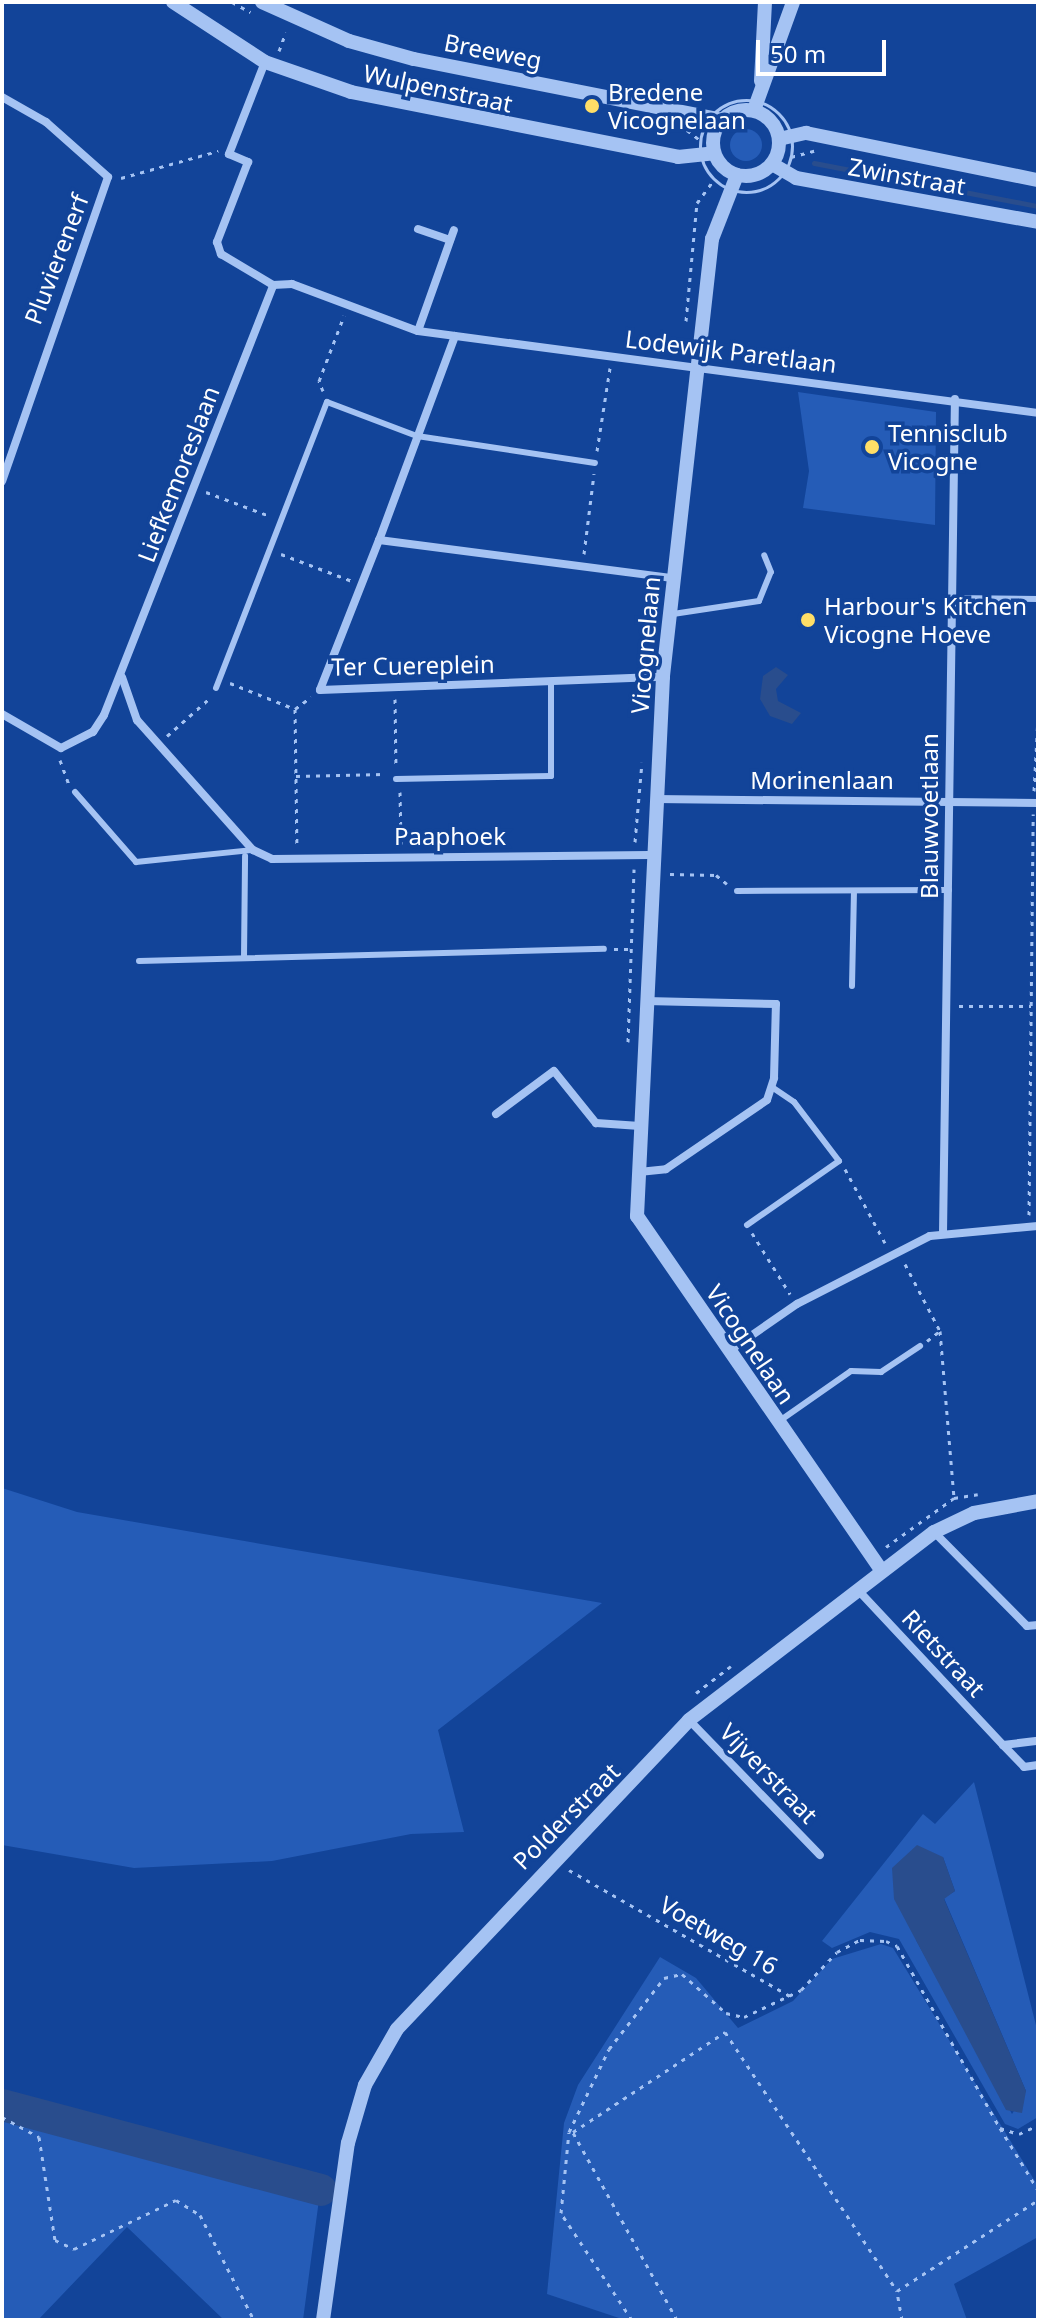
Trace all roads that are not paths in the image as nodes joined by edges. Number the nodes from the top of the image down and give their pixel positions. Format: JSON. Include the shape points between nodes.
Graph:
{"nodes":[{"id":1,"x":173,"y":2,"type":"edge"},
{"id":2,"x":262,"y":2,"type":"edge"},
{"id":3,"x":765,"y":2,"type":"edge"},
{"id":4,"x":793,"y":2,"type":"edge"},
{"id":5,"x":265,"y":62,"type":"junction"},
{"id":6,"x":761,"y":81,"type":"junction"},
{"id":7,"x":2,"y":97,"type":"edge"},
{"id":8,"x":754,"y":110,"type":"junction"},
{"id":9,"x":722,"y":120,"type":"junction"},
{"id":10,"x":779,"y":139,"type":"junction"},
{"id":11,"x":714,"y":153,"type":"junction"},
{"id":12,"x":772,"y":164,"type":"junction"},
{"id":13,"x":737,"y":175,"type":"junction"},
{"id":14,"x":1038,"y":180,"type":"edge"},
{"id":15,"x":1038,"y":222,"type":"edge"},
{"id":16,"x":418,"y":229,"type":"dead end"},
{"id":17,"x":454,"y":230,"type":"dead end"},
{"id":18,"x":450,"y":240,"type":"junction"},
{"id":19,"x":273,"y":285,"type":"junction"},
{"id":20,"x":418,"y":331,"type":"junction"},
{"id":21,"x":455,"y":336,"type":"junction"},
{"id":22,"x":697,"y":367,"type":"junction"},
{"id":23,"x":955,"y":399,"type":"junction"},
{"id":24,"x":1038,"y":413,"type":"edge"},
{"id":25,"x":417,"y":436,"type":"junction"},
{"id":26,"x":595,"y":463,"type":"dead end"},
{"id":27,"x":2,"y":481,"type":"edge"},
{"id":28,"x":379,"y":540,"type":"junction"},
{"id":29,"x":764,"y":555,"type":"dead end"},
{"id":30,"x":673,"y":578,"type":"junction"},
{"id":31,"x":952,"y":598,"type":"junction"},
{"id":32,"x":1038,"y":599,"type":"edge"},
{"id":33,"x":669,"y":614,"type":"junction"},
{"id":34,"x":122,"y":677,"type":"junction"},
{"id":35,"x":663,"y":677,"type":"junction"},
{"id":36,"x":551,"y":681,"type":"junction"},
{"id":37,"x":216,"y":688,"type":"road end"},
{"id":38,"x":2,"y":714,"type":"edge"},
{"id":39,"x":397,"y":777,"type":"road end"},
{"id":40,"x":75,"y":792,"type":"road end"},
{"id":41,"x":654,"y":799,"type":"junction"},
{"id":42,"x":948,"y":801,"type":"junction"},
{"id":43,"x":1036,"y":803,"type":"edge"},
{"id":44,"x":253,"y":850,"type":"junction"},
{"id":45,"x":649,"y":855,"type":"junction"},
{"id":46,"x":245,"y":856,"type":"junction"},
{"id":47,"x":949,"y":890,"type":"junction"},
{"id":48,"x":737,"y":891,"type":"road end"},
{"id":49,"x":854,"y":891,"type":"junction"},
{"id":50,"x":604,"y":949,"type":"road end"},
{"id":51,"x":244,"y":958,"type":"junction"},
{"id":52,"x":139,"y":961,"type":"dead end"},
{"id":53,"x":852,"y":986,"type":"dead end"},
{"id":54,"x":646,"y":1001,"type":"junction"},
{"id":55,"x":773,"y":1088,"type":"junction"},
{"id":56,"x":496,"y":1114,"type":"dead end"},
{"id":57,"x":640,"y":1126,"type":"junction"},
{"id":58,"x":639,"y":1172,"type":"junction"},
{"id":59,"x":747,"y":1225,"type":"road end"},
{"id":60,"x":1034,"y":1226,"type":"edge"},
{"id":61,"x":943,"y":1233,"type":"junction"},
{"id":62,"x":920,"y":1346,"type":"dead end"},
{"id":63,"x":729,"y":1351,"type":"junction"},
{"id":64,"x":778,"y":1422,"type":"junction"},
{"id":65,"x":1038,"y":1501,"type":"edge"},
{"id":66,"x":934,"y":1532,"type":"junction"},
{"id":67,"x":877,"y":1564,"type":"junction"},
{"id":68,"x":857,"y":1588,"type":"junction"},
{"id":69,"x":1038,"y":1625,"type":"edge"},
{"id":70,"x":689,"y":1720,"type":"junction"},
{"id":71,"x":1038,"y":1741,"type":"edge"},
{"id":72,"x":1003,"y":1745,"type":"junction"},
{"id":73,"x":1038,"y":1765,"type":"edge"},
{"id":74,"x":820,"y":1855,"type":"dead end"},
{"id":75,"x":323,"y":2320,"type":"edge"}],
"edges":[{"from":1,"to":5,"type":"street","name":"Wulpenstraat"},
{"from":2,"to":9,"type":"street","name":"Breeweg","via":[[349,41],[414,59]]},
{"from":3,"to":6,"type":"street"},
{"from":4,"to":6,"type":"street"},
{"from":5,"to":11,"type":"street","name":"Wulpenstraat","via":[[351,92],[503,125],[678,157]]},
{"from":5,"to":19,"type":"street","name":"Lodewijk Paretlaan","via":[[229,154],[248,162],[217,242],[221,254]]},
{"from":6,"to":8,"type":"street"},
{"from":7,"to":27,"type":"street","name":"Pluvierenerf","via":[[46,122],[106,182]]},
{"from":8,"to":9,"type":"street"},
{"from":8,"to":10,"type":"street"},
{"from":9,"to":11,"type":"street"},
{"from":10,"to":12,"type":"street"},
{"from":10,"to":14,"type":"street","via":[[806,133]]},
{"from":11,"to":13,"type":"street"},
{"from":12,"to":13,"type":"street"},
{"from":12,"to":15,"type":"street","name":"Zwinstraat","via":[[796,178]]},
{"from":13,"to":22,"type":"street","name":"Vicognelaan","via":[[712,239]]},
{"from":16,"to":18,"type":"street"},
{"from":17,"to":18,"type":"street"},
{"from":18,"to":20,"type":"street"},
{"from":19,"to":20,"type":"street","name":"Lodewijk Paretlaan","via":[[292,284]]},
{"from":19,"to":34,"type":"street","name":"Liefkemoreslaan"},
{"from":20,"to":21,"type":"street","name":"Lodewijk Paretlaan"},
{"from":21,"to":22,"type":"street","name":"Lodewijk Paretlaan"},
{"from":21,"to":25,"type":"street","name":"Ter Cuereplein"},
{"from":22,"to":23,"type":"street","name":"Lodewijk Paretlaan"},
{"from":22,"to":30,"type":"street","name":"Vicognelaan"},
{"from":23,"to":24,"type":"street","name":"Lodewijk Paretlaan"},
{"from":23,"to":31,"type":"street","name":"Blauwvoetlaan"},
{"from":25,"to":26,"type":"lane"},
{"from":25,"to":28,"type":"street","name":"Ter Cuereplein"},
{"from":25,"to":37,"type":"lane","via":[[327,402]]},
{"from":28,"to":30,"type":"street"},
{"from":28,"to":36,"type":"street","name":"Ter Cuereplein","via":[[320,690]]},
{"from":29,"to":33,"type":"lane","via":[[771,572],[759,601]]},
{"from":30,"to":33,"type":"street","name":"Vicognelaan"},
{"from":31,"to":32,"type":"lane"},
{"from":31,"to":42,"type":"street","name":"Blauwvoetlaan"},
{"from":33,"to":35,"type":"street","name":"Vicognelaan"},
{"from":34,"to":38,"type":"street","via":[[93,732],[61,748]]},
{"from":34,"to":44,"type":"street","via":[[127,708]]},
{"from":35,"to":36,"type":"street","name":"Ter Cuereplein"},
{"from":35,"to":41,"type":"street","name":"Vicognelaan"},
{"from":36,"to":39,"type":"lane","via":[[551,776]]},
{"from":40,"to":46,"type":"lane","via":[[136,862]]},
{"from":41,"to":42,"type":"street","name":"Morinenlaan"},
{"from":41,"to":45,"type":"street","name":"Vicognelaan"},
{"from":42,"to":43,"type":"street","name":"Morinenlaan"},
{"from":42,"to":47,"type":"street","name":"Blauwvoetlaan"},
{"from":44,"to":45,"type":"street","name":"Paaphoek","via":[[272,859]]},
{"from":44,"to":46,"type":"lane"},
{"from":45,"to":54,"type":"street","name":"Vicognelaan"},
{"from":46,"to":51,"type":"lane"},
{"from":47,"to":49,"type":"lane"},
{"from":47,"to":61,"type":"street","name":"Blauwvoetlaan"},
{"from":48,"to":49,"type":"lane"},
{"from":49,"to":53,"type":"lane"},
{"from":50,"to":51,"type":"lane"},
{"from":51,"to":52,"type":"lane"},
{"from":54,"to":55,"type":"street","via":[[776,1004]]},
{"from":54,"to":57,"type":"street","name":"Vicognelaan"},
{"from":55,"to":58,"type":"street","via":[[767,1100],[666,1169]]},
{"from":55,"to":59,"type":"lane","via":[[794,1102],[839,1161]]},
{"from":56,"to":57,"type":"street","via":[[554,1071],[596,1123]]},
{"from":57,"to":58,"type":"street","name":"Vicognelaan"},
{"from":58,"to":63,"type":"street","name":"Vicognelaan","via":[[637,1216]]},
{"from":60,"to":61,"type":"street"},
{"from":61,"to":63,"type":"street","via":[[894,1252],[797,1304]]},
{"from":62,"to":64,"type":"lane","via":[[881,1372],[851,1371]]},
{"from":63,"to":64,"type":"street","name":"Vicognelaan"},
{"from":64,"to":67,"type":"street","name":"Vicognelaan"},
{"from":65,"to":66,"type":"street","name":"Polderstraat","via":[[974,1513]]},
{"from":66,"to":67,"type":"street","name":"Polderstraat"},
{"from":66,"to":69,"type":"street","via":[[1027,1626]]},
{"from":67,"to":68,"type":"street","name":"Polderstraat"},
{"from":68,"to":70,"type":"street","name":"Polderstraat"},
{"from":68,"to":72,"type":"street","name":"Rietstraat"},
{"from":70,"to":74,"type":"street","name":"Vijverstraat"},
{"from":70,"to":75,"type":"street","name":"Polderstraat","via":[[551,1860],[397,2029],[365,2085],[348,2143]]},
{"from":71,"to":72,"type":"street"},
{"from":72,"to":73,"type":"street","name":"Rietstraat","via":[[1024,1767]]}]}
